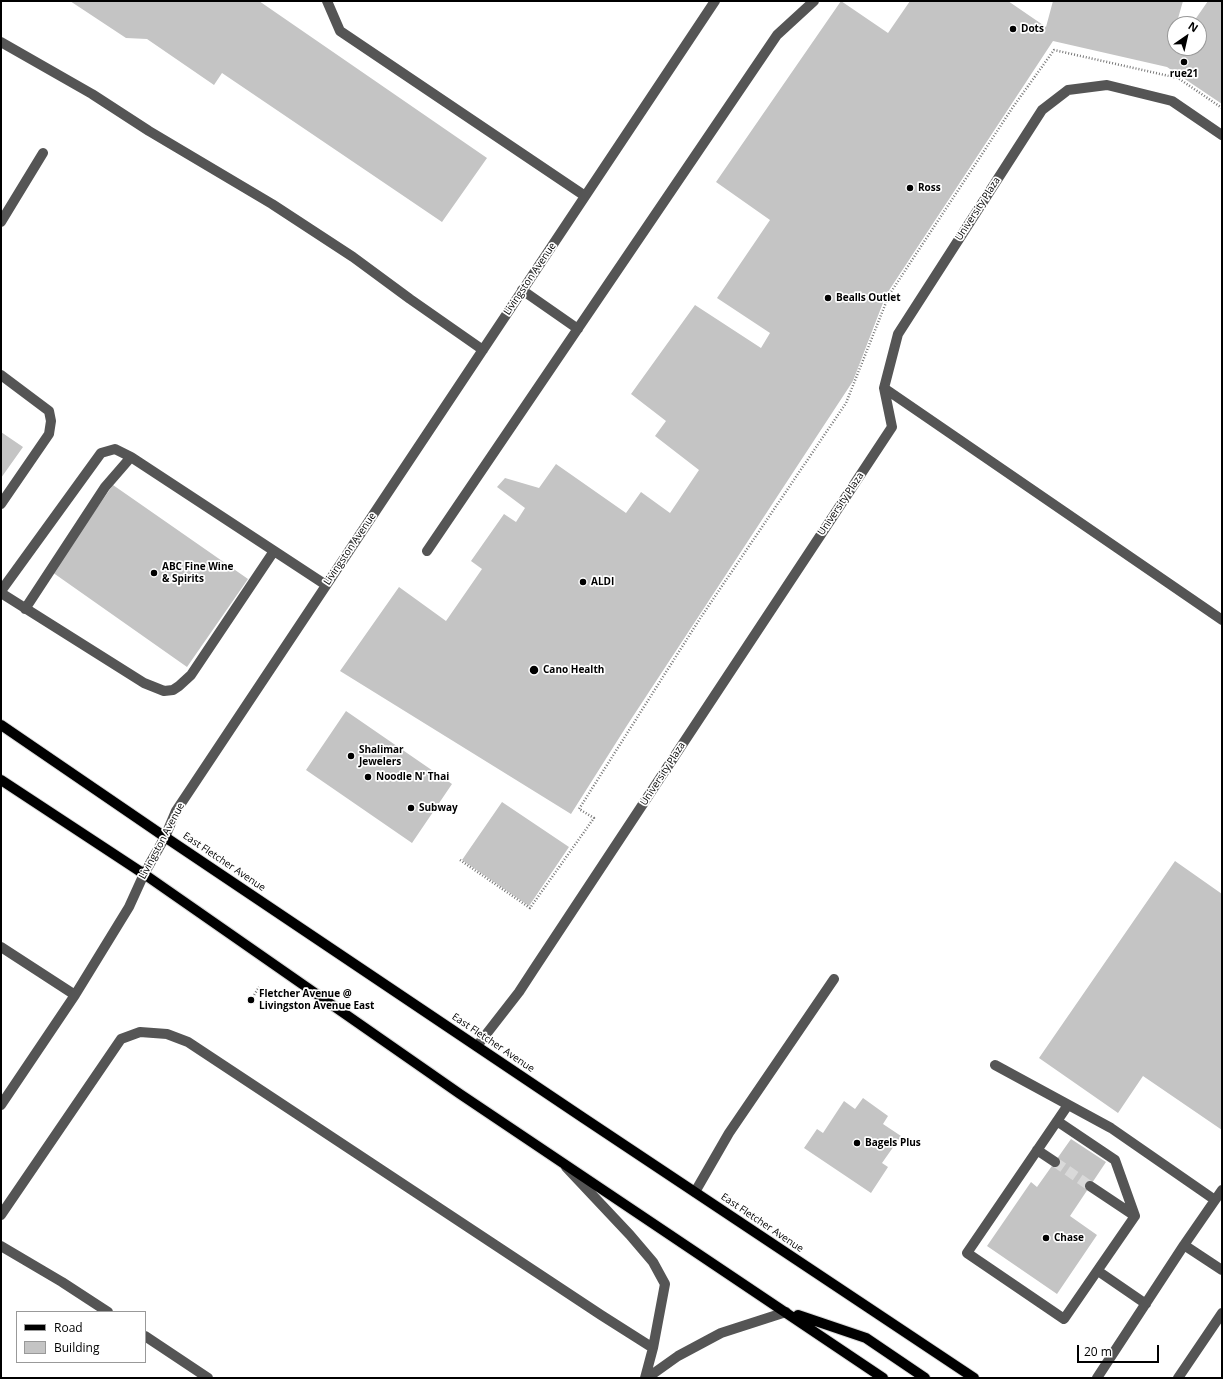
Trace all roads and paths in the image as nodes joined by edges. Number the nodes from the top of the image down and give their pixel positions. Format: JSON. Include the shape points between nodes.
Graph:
{"nodes":[{"id":1,"x":327,"y":1,"type":"edge"},
{"id":2,"x":715,"y":1,"type":"edge"},
{"id":3,"x":814,"y":1,"type":"edge"},
{"id":4,"x":1,"y":42,"type":"edge"},
{"id":5,"x":1222,"y":108,"type":"edge"},
{"id":6,"x":1222,"y":135,"type":"edge"},
{"id":7,"x":43,"y":153,"type":"dead end"},
{"id":8,"x":585,"y":196,"type":"junction"},
{"id":9,"x":1,"y":222,"type":"edge"},
{"id":10,"x":522,"y":290,"type":"junction"},
{"id":11,"x":578,"y":329,"type":"junction"},
{"id":12,"x":483,"y":350,"type":"junction"},
{"id":13,"x":1,"y":375,"type":"edge"},
{"id":14,"x":884,"y":388,"type":"junction"},
{"id":15,"x":131,"y":457,"type":"junction"},
{"id":16,"x":1,"y":504,"type":"edge"},
{"id":17,"x":274,"y":551,"type":"junction"},
{"id":18,"x":427,"y":551,"type":"dead end"},
{"id":19,"x":326,"y":585,"type":"junction"},
{"id":20,"x":1,"y":592,"type":"edge"},
{"id":21,"x":25,"y":609,"type":"junction"},
{"id":22,"x":1222,"y":620,"type":"edge"},
{"id":23,"x":1,"y":725,"type":"edge"},
{"id":24,"x":1,"y":780,"type":"edge"},
{"id":25,"x":165,"y":837,"type":"junction"},
{"id":26,"x":460,"y":860,"type":"dead end"},
{"id":27,"x":144,"y":874,"type":"junction"},
{"id":28,"x":1,"y":947,"type":"edge"},
{"id":29,"x":834,"y":979,"type":"dead end"},
{"id":30,"x":259,"y":987,"type":"dead end"},
{"id":31,"x":75,"y":995,"type":"junction"},
{"id":32,"x":251,"y":1000,"type":"dead end"},
{"id":33,"x":477,"y":1046,"type":"junction"},
{"id":34,"x":995,"y":1065,"type":"dead end"},
{"id":35,"x":1,"y":1105,"type":"edge"},
{"id":36,"x":1068,"y":1105,"type":"junction"},
{"id":37,"x":1057,"y":1121,"type":"junction"},
{"id":38,"x":1037,"y":1150,"type":"junction"},
{"id":39,"x":1055,"y":1162,"type":"tunnel mouth"},
{"id":40,"x":561,"y":1163,"type":"junction"},
{"id":41,"x":1090,"y":1186,"type":"tunnel mouth"},
{"id":42,"x":1222,"y":1190,"type":"edge"},
{"id":43,"x":695,"y":1192,"type":"junction"},
{"id":44,"x":1215,"y":1200,"type":"junction"},
{"id":45,"x":1,"y":1215,"type":"edge"},
{"id":46,"x":1135,"y":1216,"type":"junction"},
{"id":47,"x":1184,"y":1245,"type":"junction"},
{"id":48,"x":1,"y":1246,"type":"edge"},
{"id":49,"x":1222,"y":1270,"type":"edge"},
{"id":50,"x":1098,"y":1271,"type":"junction"},
{"id":51,"x":1146,"y":1304,"type":"junction"},
{"id":52,"x":106,"y":1311,"type":"edge"},
{"id":53,"x":786,"y":1312,"type":"junction"},
{"id":54,"x":1222,"y":1313,"type":"edge"},
{"id":55,"x":146,"y":1337,"type":"edge"},
{"id":56,"x":653,"y":1348,"type":"junction"},
{"id":57,"x":208,"y":1378,"type":"edge"},
{"id":58,"x":646,"y":1378,"type":"edge"},
{"id":59,"x":884,"y":1378,"type":"edge"},
{"id":60,"x":925,"y":1378,"type":"edge"},
{"id":61,"x":974,"y":1378,"type":"edge"},
{"id":62,"x":1097,"y":1378,"type":"edge"},
{"id":63,"x":1178,"y":1378,"type":"edge"}],
"edges":[{"from":1,"to":8,"type":"street","via":[[340,31]]},
{"from":2,"to":8,"type":"street","name":"Livingston Avenue"},
{"from":3,"to":11,"type":"street","via":[[777,35]]},
{"from":4,"to":12,"type":"street","via":[[92,94],[272,204],[353,257]]},
{"from":5,"to":26,"type":"path","via":[[1178,78],[1054,50],[1013,107],[889,295],[846,403],[700,617],[579,809],[594,818],[530,908]]},
{"from":6,"to":14,"type":"street","name":"University Plaza","via":[[1172,101],[1107,85],[1068,90],[1042,110],[898,334]]},
{"from":7,"to":9,"type":"street"},
{"from":8,"to":10,"type":"street","name":"Livingston Avenue"},
{"from":10,"to":11,"type":"street"},
{"from":10,"to":12,"type":"street","name":"Livingston Avenue"},
{"from":11,"to":18,"type":"street"},
{"from":12,"to":19,"type":"street","name":"Livingston Avenue"},
{"from":13,"to":16,"type":"street","via":[[49,411],[51,422],[49,434]]},
{"from":14,"to":22,"type":"street"},
{"from":14,"to":33,"type":"street","name":"University Plaza","via":[[892,427],[519,992]]},
{"from":15,"to":17,"type":"street"},
{"from":15,"to":20,"type":"street","via":[[115,448],[101,453]]},
{"from":15,"to":21,"type":"street","via":[[105,487]]},
{"from":17,"to":19,"type":"street"},
{"from":17,"to":21,"type":"street","via":[[191,674],[172,690],[164,691],[144,683]]},
{"from":19,"to":25,"type":"street","name":"Livingston Avenue","via":[[176,811]]},
{"from":20,"to":21,"type":"street"},
{"from":23,"to":25,"type":"main road","name":"East Fletcher Avenue"},
{"from":24,"to":27,"type":"main road"},
{"from":25,"to":27,"type":"street","name":"Livingston Avenue"},
{"from":25,"to":33,"type":"main road","name":"East Fletcher Avenue"},
{"from":27,"to":31,"type":"street","name":"Livingston Avenue","via":[[129,907]]},
{"from":27,"to":40,"type":"main road"},
{"from":28,"to":31,"type":"street"},
{"from":29,"to":43,"type":"street","via":[[729,1133]]},
{"from":30,"to":32,"type":"path"},
{"from":31,"to":35,"type":"street","name":"Livingston Avenue"},
{"from":33,"to":43,"type":"main road","name":"East Fletcher Avenue"},
{"from":34,"to":36,"type":"street"},
{"from":36,"to":37,"type":"street"},
{"from":36,"to":44,"type":"street","via":[[1111,1128]]},
{"from":37,"to":38,"type":"street"},
{"from":37,"to":46,"type":"street","via":[[1115,1160]]},
{"from":38,"to":39,"type":"street"},
{"from":38,"to":50,"type":"street","via":[[967,1253],[1064,1319]]},
{"from":40,"to":53,"type":"main road"},
{"from":40,"to":56,"type":"street","via":[[630,1235],[653,1262],[665,1284]]},
{"from":41,"to":46,"type":"street"},
{"from":42,"to":44,"type":"street"},
{"from":43,"to":61,"type":"main road","name":"East Fletcher Avenue"},
{"from":44,"to":47,"type":"street"},
{"from":45,"to":56,"type":"street","via":[[121,1040],[140,1032],[167,1034],[188,1042]]},
{"from":46,"to":50,"type":"street"},
{"from":47,"to":49,"type":"street"},
{"from":47,"to":51,"type":"street"},
{"from":48,"to":52,"type":"street"},
{"from":50,"to":51,"type":"street"},
{"from":51,"to":62,"type":"street"},
{"from":53,"to":58,"type":"street","via":[[721,1333],[678,1356]]},
{"from":53,"to":59,"type":"main road"},
{"from":53,"to":60,"type":"main road","via":[[866,1338]]},
{"from":54,"to":63,"type":"street"},
{"from":55,"to":57,"type":"street"},
{"from":56,"to":58,"type":"street"}]}
